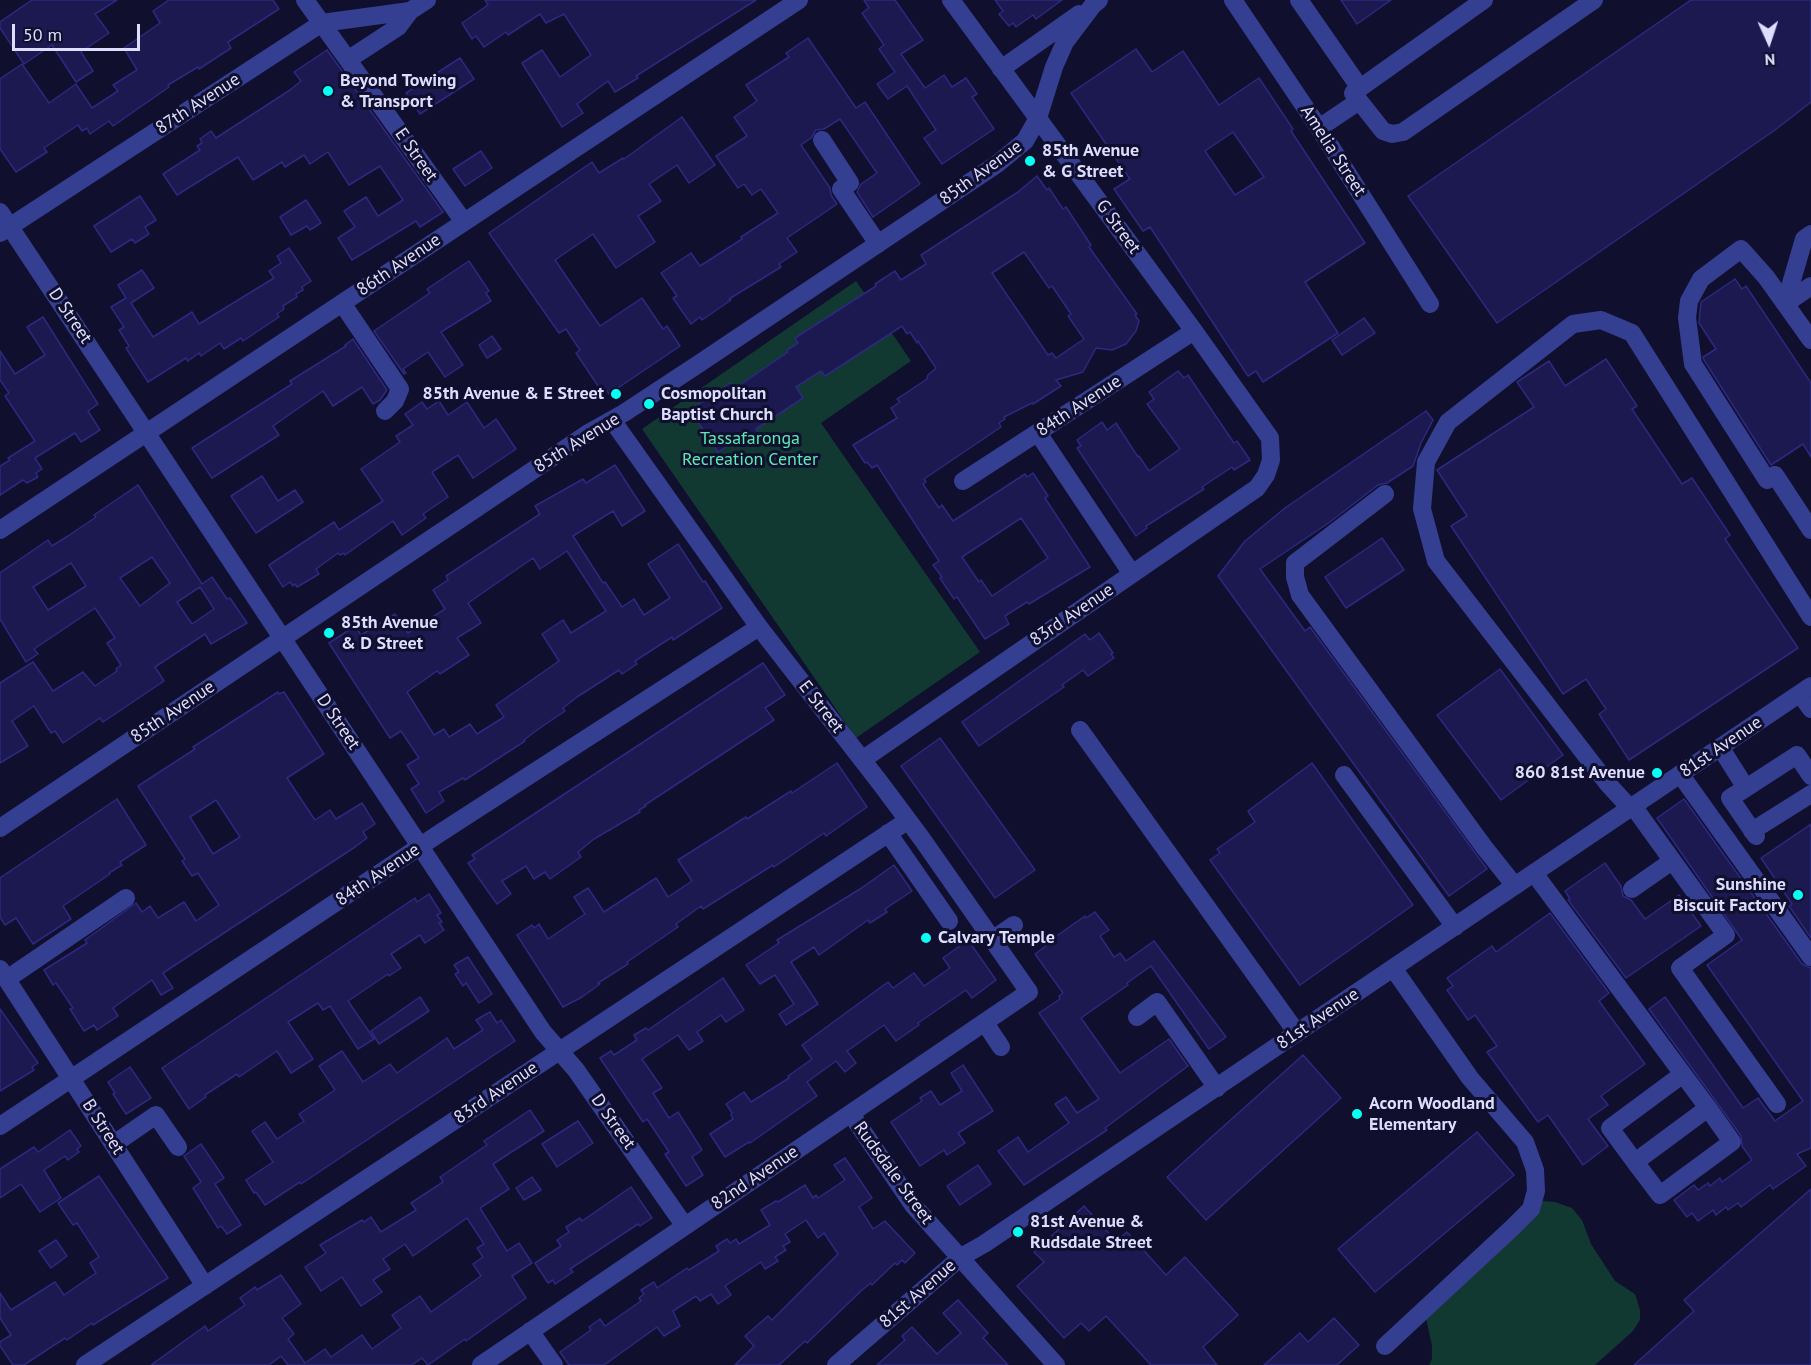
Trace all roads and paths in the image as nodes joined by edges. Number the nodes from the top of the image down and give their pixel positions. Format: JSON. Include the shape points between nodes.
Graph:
{"nodes":[{"id":1,"x":305,"y":0,"type":"edge"},
{"id":2,"x":427,"y":0,"type":"edge"},
{"id":3,"x":799,"y":0,"type":"edge"},
{"id":4,"x":951,"y":0,"type":"edge"},
{"id":5,"x":1233,"y":0,"type":"edge"},
{"id":6,"x":1299,"y":0,"type":"edge"},
{"id":7,"x":1484,"y":0,"type":"edge"},
{"id":8,"x":1594,"y":0,"type":"edge"},
{"id":9,"x":1096,"y":2,"type":"edge"},
{"id":10,"x":410,"y":11,"type":"junction"},
{"id":11,"x":322,"y":23,"type":"junction"},
{"id":12,"x":349,"y":59,"type":"junction"},
{"id":13,"x":1000,"y":69,"type":"junction"},
{"id":14,"x":1359,"y":94,"type":"junction"},
{"id":15,"x":1038,"y":118,"type":"junction"},
{"id":16,"x":1319,"y":128,"type":"junction"},
{"id":17,"x":822,"y":140,"type":"dead end"},
{"id":18,"x":464,"y":222,"type":"junction"},
{"id":19,"x":3,"y":224,"type":"edge"},
{"id":20,"x":1811,"y":234,"type":"edge"},
{"id":21,"x":878,"y":244,"type":"junction"},
{"id":22,"x":1811,"y":286,"type":"edge"},
{"id":23,"x":342,"y":303,"type":"junction"},
{"id":24,"x":1430,"y":304,"type":"dead end"},
{"id":25,"x":1785,"y":304,"type":"junction"},
{"id":26,"x":1194,"y":331,"type":"junction"},
{"id":27,"x":1811,"y":340,"type":"edge"},
{"id":28,"x":385,"y":411,"type":"dead end"},
{"id":29,"x":612,"y":420,"type":"junction"},
{"id":30,"x":146,"y":432,"type":"junction"},
{"id":31,"x":1038,"y":433,"type":"junction"},
{"id":32,"x":1271,"y":460,"type":"joint"},
{"id":33,"x":963,"y":481,"type":"dead end"},
{"id":34,"x":1385,"y":494,"type":"dead end"},
{"id":35,"x":0,"y":530,"type":"edge"},
{"id":36,"x":1811,"y":530,"type":"edge"},
{"id":37,"x":1132,"y":574,"type":"junction"},
{"id":38,"x":1811,"y":617,"type":"edge"},
{"id":39,"x":759,"y":627,"type":"junction"},
{"id":40,"x":282,"y":639,"type":"junction"},
{"id":41,"x":1806,"y":690,"type":"edge"},
{"id":42,"x":1811,"y":709,"type":"edge"},
{"id":43,"x":1080,"y":730,"type":"dead end"},
{"id":44,"x":1720,"y":747,"type":"junction"},
{"id":45,"x":862,"y":759,"type":"junction"},
{"id":46,"x":1680,"y":774,"type":"junction"},
{"id":47,"x":1344,"y":775,"type":"dead end"},
{"id":48,"x":1811,"y":776,"type":"edge"},
{"id":49,"x":1746,"y":788,"type":"junction"},
{"id":50,"x":1811,"y":794,"type":"edge"},
{"id":51,"x":1632,"y":807,"type":"junction"},
{"id":52,"x":906,"y":821,"type":"junction"},
{"id":53,"x":0,"y":828,"type":"edge"},
{"id":54,"x":888,"y":833,"type":"junction"},
{"id":55,"x":420,"y":847,"type":"junction"},
{"id":56,"x":1672,"y":861,"type":"junction"},
{"id":57,"x":1534,"y":873,"type":"junction"},
{"id":58,"x":1515,"y":886,"type":"junction"},
{"id":59,"x":1632,"y":889,"type":"dead end"},
{"id":60,"x":126,"y":898,"type":"dead end"},
{"id":61,"x":949,"y":921,"type":"dead end"},
{"id":62,"x":1014,"y":926,"type":"dead end"},
{"id":63,"x":1455,"y":927,"type":"junction"},
{"id":64,"x":992,"y":940,"type":"junction"},
{"id":65,"x":1811,"y":957,"type":"edge"},
{"id":66,"x":1393,"y":968,"type":"junction"},
{"id":67,"x":3,"y":974,"type":"edge"},
{"id":68,"x":1029,"y":992,"type":"joint"},
{"id":69,"x":1137,"y":1017,"type":"dead end"},
{"id":70,"x":985,"y":1023,"type":"junction"},
{"id":71,"x":1297,"y":1033,"type":"junction"},
{"id":72,"x":1001,"y":1047,"type":"dead end"},
{"id":73,"x":559,"y":1051,"type":"junction"},
{"id":74,"x":1683,"y":1074,"type":"junction"},
{"id":75,"x":72,"y":1077,"type":"junction"},
{"id":76,"x":1217,"y":1088,"type":"junction"},
{"id":77,"x":1778,"y":1104,"type":"dead end"},
{"id":78,"x":1708,"y":1108,"type":"junction"},
{"id":79,"x":851,"y":1114,"type":"junction"},
{"id":80,"x":0,"y":1126,"type":"edge"},
{"id":81,"x":114,"y":1144,"type":"junction"},
{"id":82,"x":178,"y":1147,"type":"dead end"},
{"id":83,"x":1635,"y":1162,"type":"junction"},
{"id":84,"x":684,"y":1225,"type":"junction"},
{"id":85,"x":961,"y":1257,"type":"junction"},
{"id":86,"x":205,"y":1286,"type":"junction"},
{"id":87,"x":530,"y":1331,"type":"junction"},
{"id":88,"x":1385,"y":1346,"type":"dead end"},
{"id":89,"x":86,"y":1365,"type":"edge"},
{"id":90,"x":481,"y":1365,"type":"edge"},
{"id":91,"x":554,"y":1365,"type":"edge"},
{"id":92,"x":836,"y":1365,"type":"edge"},
{"id":93,"x":1056,"y":1365,"type":"edge"}],
"edges":[{"from":1,"to":11,"type":"street","name":"E Street"},
{"from":2,"to":10,"type":"street","name":"87th Avenue"},
{"from":3,"to":18,"type":"street","name":"86th Avenue"},
{"from":4,"to":13,"type":"street","name":"G Street"},
{"from":5,"to":16,"type":"street","name":"Amelia Street"},
{"from":6,"to":14,"type":"street"},
{"from":7,"to":14,"type":"street"},
{"from":8,"to":14,"type":"street","via":[[1403,132],[1383,131]]},
{"from":9,"to":13,"type":"street","name":"85th Avenue"},
{"from":9,"to":15,"type":"street","name":"85th Avenue","via":[[1065,42]]},
{"from":10,"to":11,"type":"street","name":"87th Avenue"},
{"from":10,"to":12,"type":"street","name":"87th Avenue","via":[[398,27]]},
{"from":11,"to":12,"type":"street","name":"E Street"},
{"from":11,"to":19,"type":"street","name":"87th Avenue"},
{"from":12,"to":18,"type":"street","name":"E Street"},
{"from":13,"to":15,"type":"street","name":"G Street"},
{"from":14,"to":16,"type":"street"},
{"from":15,"to":21,"type":"street","name":"85th Avenue","via":[[1025,141],[997,164]]},
{"from":15,"to":26,"type":"street","name":"G Street"},
{"from":16,"to":24,"type":"street","name":"Amelia Street"},
{"from":17,"to":21,"type":"street","via":[[850,183],[841,189]]},
{"from":18,"to":23,"type":"street","name":"86th Avenue"},
{"from":19,"to":30,"type":"street","name":"D Street"},
{"from":20,"to":25,"type":"street","via":[[1804,239]]},
{"from":21,"to":29,"type":"street","name":"85th Avenue"},
{"from":22,"to":25,"type":"street"},
{"from":23,"to":28,"type":"street","via":[[400,389],[396,401]]},
{"from":23,"to":30,"type":"street","name":"86th Avenue"},
{"from":25,"to":27,"type":"street"},
{"from":25,"to":36,"type":"street","via":[[1741,249],[1701,279],[1689,302],[1687,318],[1693,364],[1767,480],[1775,475]]},
{"from":26,"to":31,"type":"street","name":"84th Avenue"},
{"from":26,"to":32,"type":"street","name":"G Street","via":[[1270,438]]},
{"from":29,"to":39,"type":"street","name":"E Street"},
{"from":29,"to":40,"type":"street","name":"85th Avenue"},
{"from":30,"to":35,"type":"street","name":"86th Avenue"},
{"from":30,"to":40,"type":"street","name":"D Street"},
{"from":31,"to":33,"type":"street","name":"84th Avenue"},
{"from":31,"to":37,"type":"street"},
{"from":32,"to":37,"type":"street","name":"83rd Avenue","via":[[1257,488]]},
{"from":34,"to":58,"type":"street","via":[[1295,563],[1300,595]]},
{"from":37,"to":45,"type":"street","name":"83rd Avenue"},
{"from":38,"to":51,"type":"street","via":[[1632,333],[1601,320],[1573,324],[1448,422],[1426,462],[1422,509],[1436,561],[1608,784]]},
{"from":39,"to":45,"type":"street","name":"E Street"},
{"from":39,"to":55,"type":"street","name":"84th Avenue"},
{"from":40,"to":53,"type":"street","name":"85th Avenue"},
{"from":40,"to":55,"type":"street","name":"D Street"},
{"from":41,"to":42,"type":"street"},
{"from":41,"to":44,"type":"street","name":"81st Avenue"},
{"from":43,"to":71,"type":"street"},
{"from":44,"to":46,"type":"street","name":"81st Avenue"},
{"from":44,"to":49,"type":"street"},
{"from":45,"to":52,"type":"street","name":"E Street"},
{"from":46,"to":51,"type":"street","name":"81st Avenue"},
{"from":46,"to":65,"type":"street"},
{"from":47,"to":63,"type":"street"},
{"from":48,"to":49,"type":"street","via":[[1797,755]]},
{"from":49,"to":50,"type":"street","via":[[1730,798],[1754,833]]},
{"from":51,"to":56,"type":"street"},
{"from":51,"to":57,"type":"street","name":"81st Avenue"},
{"from":52,"to":54,"type":"street","name":"83rd Avenue"},
{"from":52,"to":64,"type":"street","name":"E Street"},
{"from":54,"to":61,"type":"street"},
{"from":54,"to":73,"type":"street","name":"83rd Avenue"},
{"from":55,"to":73,"type":"street","name":"D Street"},
{"from":55,"to":75,"type":"street","name":"84th Avenue"},
{"from":56,"to":59,"type":"street"},
{"from":56,"to":77,"type":"street","via":[[1726,935],[1680,968]]},
{"from":57,"to":58,"type":"street","name":"81st Avenue"},
{"from":57,"to":74,"type":"street"},
{"from":58,"to":63,"type":"street","name":"81st Avenue"},
{"from":60,"to":67,"type":"street"},
{"from":62,"to":64,"type":"street"},
{"from":63,"to":66,"type":"street","name":"81st Avenue"},
{"from":64,"to":68,"type":"street","name":"E Street"},
{"from":66,"to":71,"type":"street","name":"81st Avenue"},
{"from":66,"to":88,"type":"street","via":[[1470,1078],[1526,1142],[1535,1170],[1536,1191],[1531,1209]]},
{"from":67,"to":75,"type":"street","name":"B Street"},
{"from":68,"to":70,"type":"street","name":"82nd Avenue"},
{"from":69,"to":76,"type":"street","via":[[1157,1002]]},
{"from":70,"to":72,"type":"street"},
{"from":70,"to":79,"type":"street","name":"82nd Avenue"},
{"from":71,"to":76,"type":"street","name":"81st Avenue"},
{"from":73,"to":84,"type":"street","name":"D Street"},
{"from":73,"to":86,"type":"street","name":"83rd Avenue"},
{"from":74,"to":78,"type":"street"},
{"from":74,"to":83,"type":"street","via":[[1610,1128]]},
{"from":75,"to":80,"type":"street","name":"84th Avenue"},
{"from":75,"to":81,"type":"street","name":"B Street"},
{"from":76,"to":85,"type":"street","name":"81st Avenue"},
{"from":78,"to":83,"type":"street"},
{"from":78,"to":83,"type":"street","via":[[1732,1142],[1660,1195]]},
{"from":79,"to":84,"type":"street","name":"82nd Avenue"},
{"from":79,"to":85,"type":"street","name":"Rudsdale Street","via":[[913,1205]]},
{"from":81,"to":82,"type":"street","via":[[156,1115]]},
{"from":81,"to":86,"type":"street","name":"B Street"},
{"from":84,"to":87,"type":"street","name":"82nd Avenue"},
{"from":85,"to":92,"type":"street","name":"81st Avenue"},
{"from":85,"to":93,"type":"street","name":"Rudsdale Street"},
{"from":86,"to":89,"type":"street","name":"83rd Avenue"},
{"from":87,"to":90,"type":"street","name":"82nd Avenue"},
{"from":87,"to":91,"type":"street"}]}
